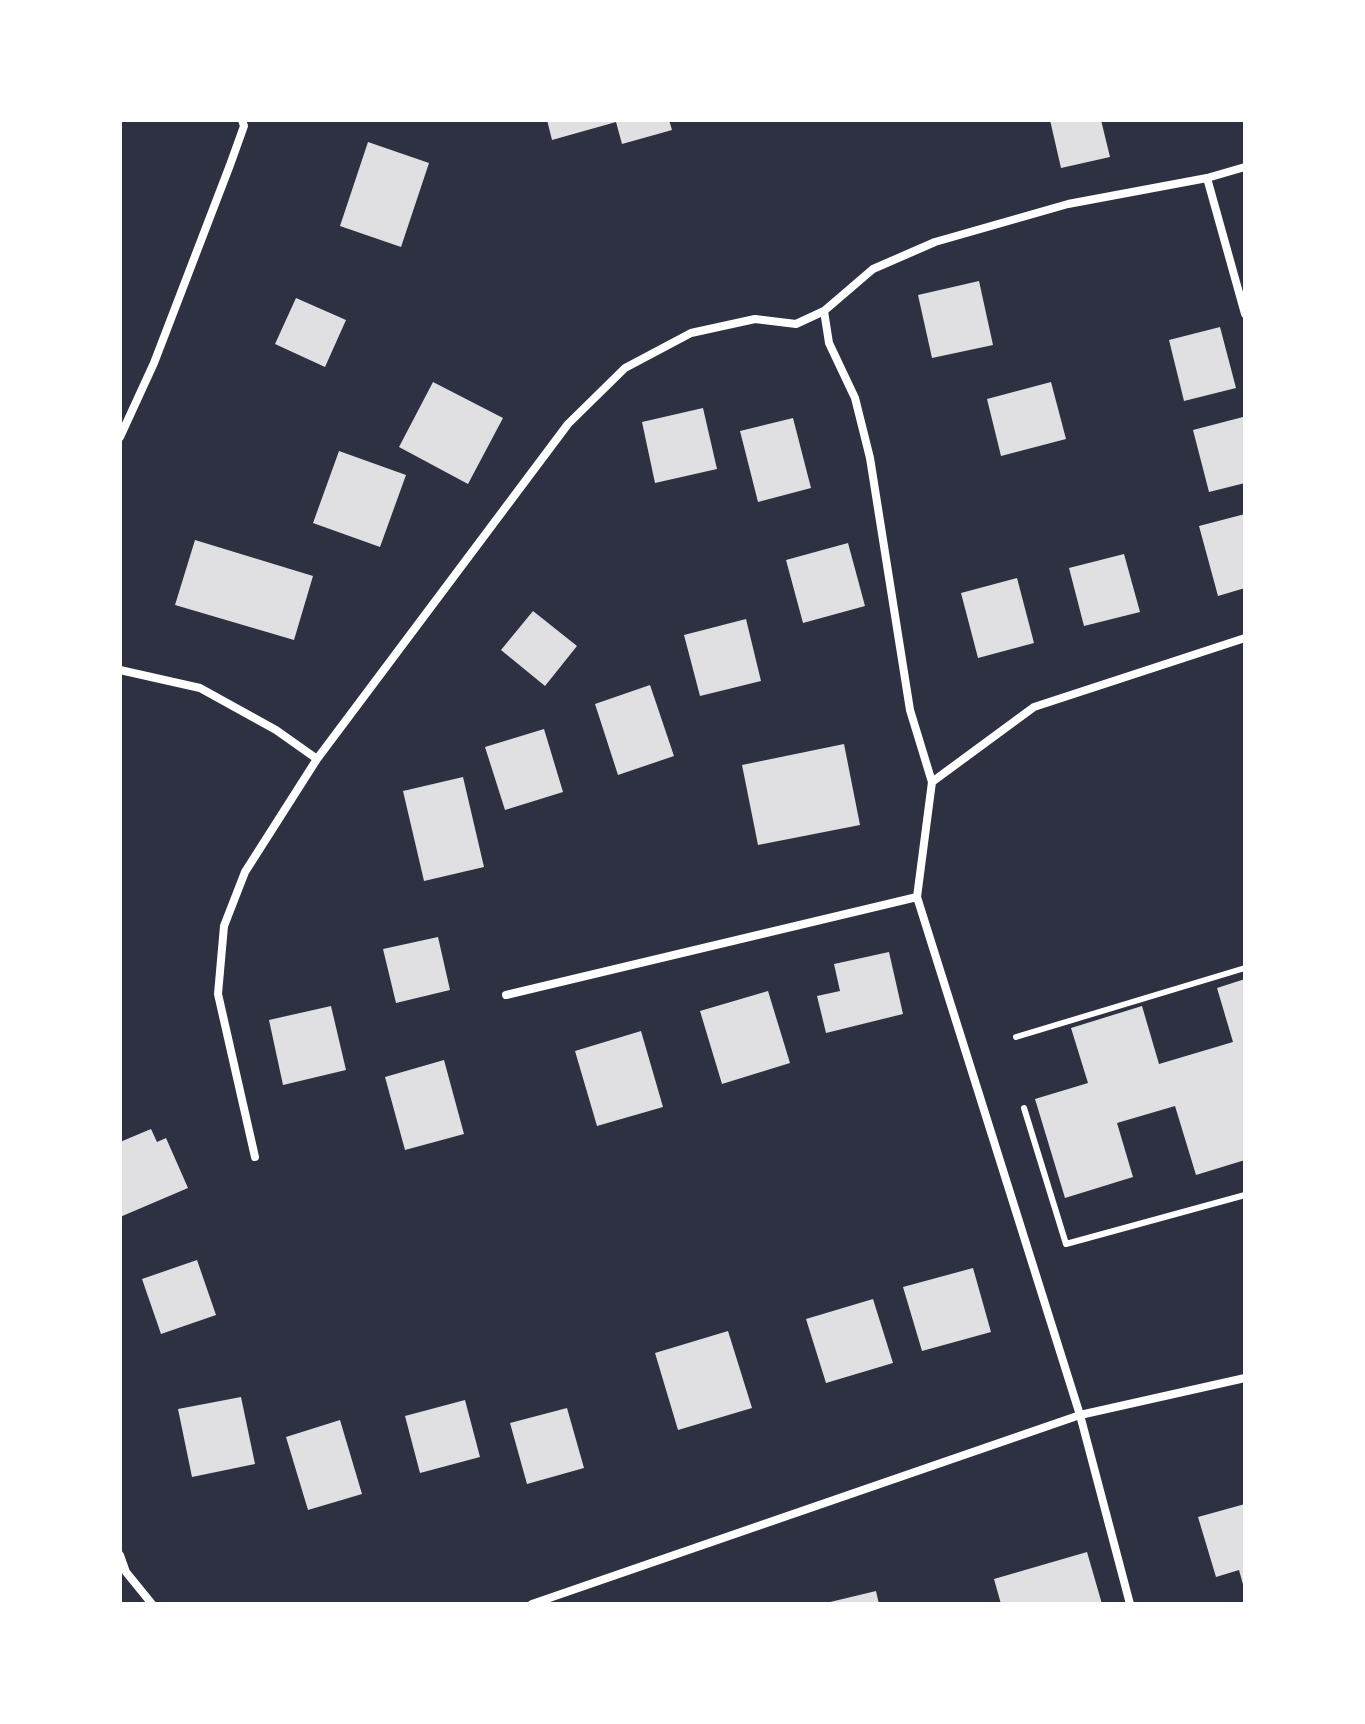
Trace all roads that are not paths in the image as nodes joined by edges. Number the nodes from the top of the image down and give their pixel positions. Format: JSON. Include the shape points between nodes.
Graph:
{"nodes":[{"id":1,"x":242,"y":120,"type":"edge"},
{"id":2,"x":1245,"y":167,"type":"edge"},
{"id":3,"x":1207,"y":178,"type":"junction"},
{"id":4,"x":824,"y":311,"type":"junction"},
{"id":5,"x":1245,"y":314,"type":"edge"},
{"id":6,"x":120,"y":437,"type":"edge"},
{"id":7,"x":1245,"y":638,"type":"edge"},
{"id":8,"x":120,"y":670,"type":"edge"},
{"id":9,"x":317,"y":759,"type":"junction"},
{"id":10,"x":932,"y":782,"type":"junction"},
{"id":11,"x":917,"y":897,"type":"junction"},
{"id":12,"x":1245,"y":968,"type":"edge"},
{"id":13,"x":506,"y":995,"type":"dead end"},
{"id":14,"x":1016,"y":1037,"type":"dead end"},
{"id":15,"x":1024,"y":1108,"type":"dead end"},
{"id":16,"x":255,"y":1157,"type":"dead end"},
{"id":17,"x":1245,"y":1195,"type":"edge"},
{"id":18,"x":1245,"y":1378,"type":"edge"},
{"id":19,"x":1080,"y":1415,"type":"junction"},
{"id":20,"x":120,"y":1555,"type":"edge"},
{"id":21,"x":152,"y":1604,"type":"edge"},
{"id":22,"x":532,"y":1604,"type":"edge"},
{"id":23,"x":1130,"y":1604,"type":"edge"}],
"edges":[{"from":1,"to":6,"type":"street","via":[[230,165],[154,363]]},
{"from":2,"to":3,"type":"street"},
{"from":3,"to":4,"type":"street","via":[[1068,204],[935,242],[873,269]]},
{"from":3,"to":5,"type":"street"},
{"from":4,"to":9,"type":"street","via":[[796,324],[755,319],[691,333],[625,368],[568,424]]},
{"from":4,"to":10,"type":"street","via":[[829,343],[855,398],[870,458],[910,710]]},
{"from":7,"to":10,"type":"street","via":[[1034,707]]},
{"from":8,"to":9,"type":"street","via":[[200,688]]},
{"from":9,"to":16,"type":"street","via":[[245,872],[224,926],[218,994]]},
{"from":10,"to":11,"type":"street"},
{"from":11,"to":13,"type":"street"},
{"from":11,"to":19,"type":"street"},
{"from":12,"to":14,"type":"lane"},
{"from":15,"to":17,"type":"lane","via":[[1066,1244]]},
{"from":18,"to":19,"type":"street"},
{"from":19,"to":22,"type":"street"},
{"from":19,"to":23,"type":"street"},
{"from":20,"to":21,"type":"street","via":[[126,1572]]}]}
